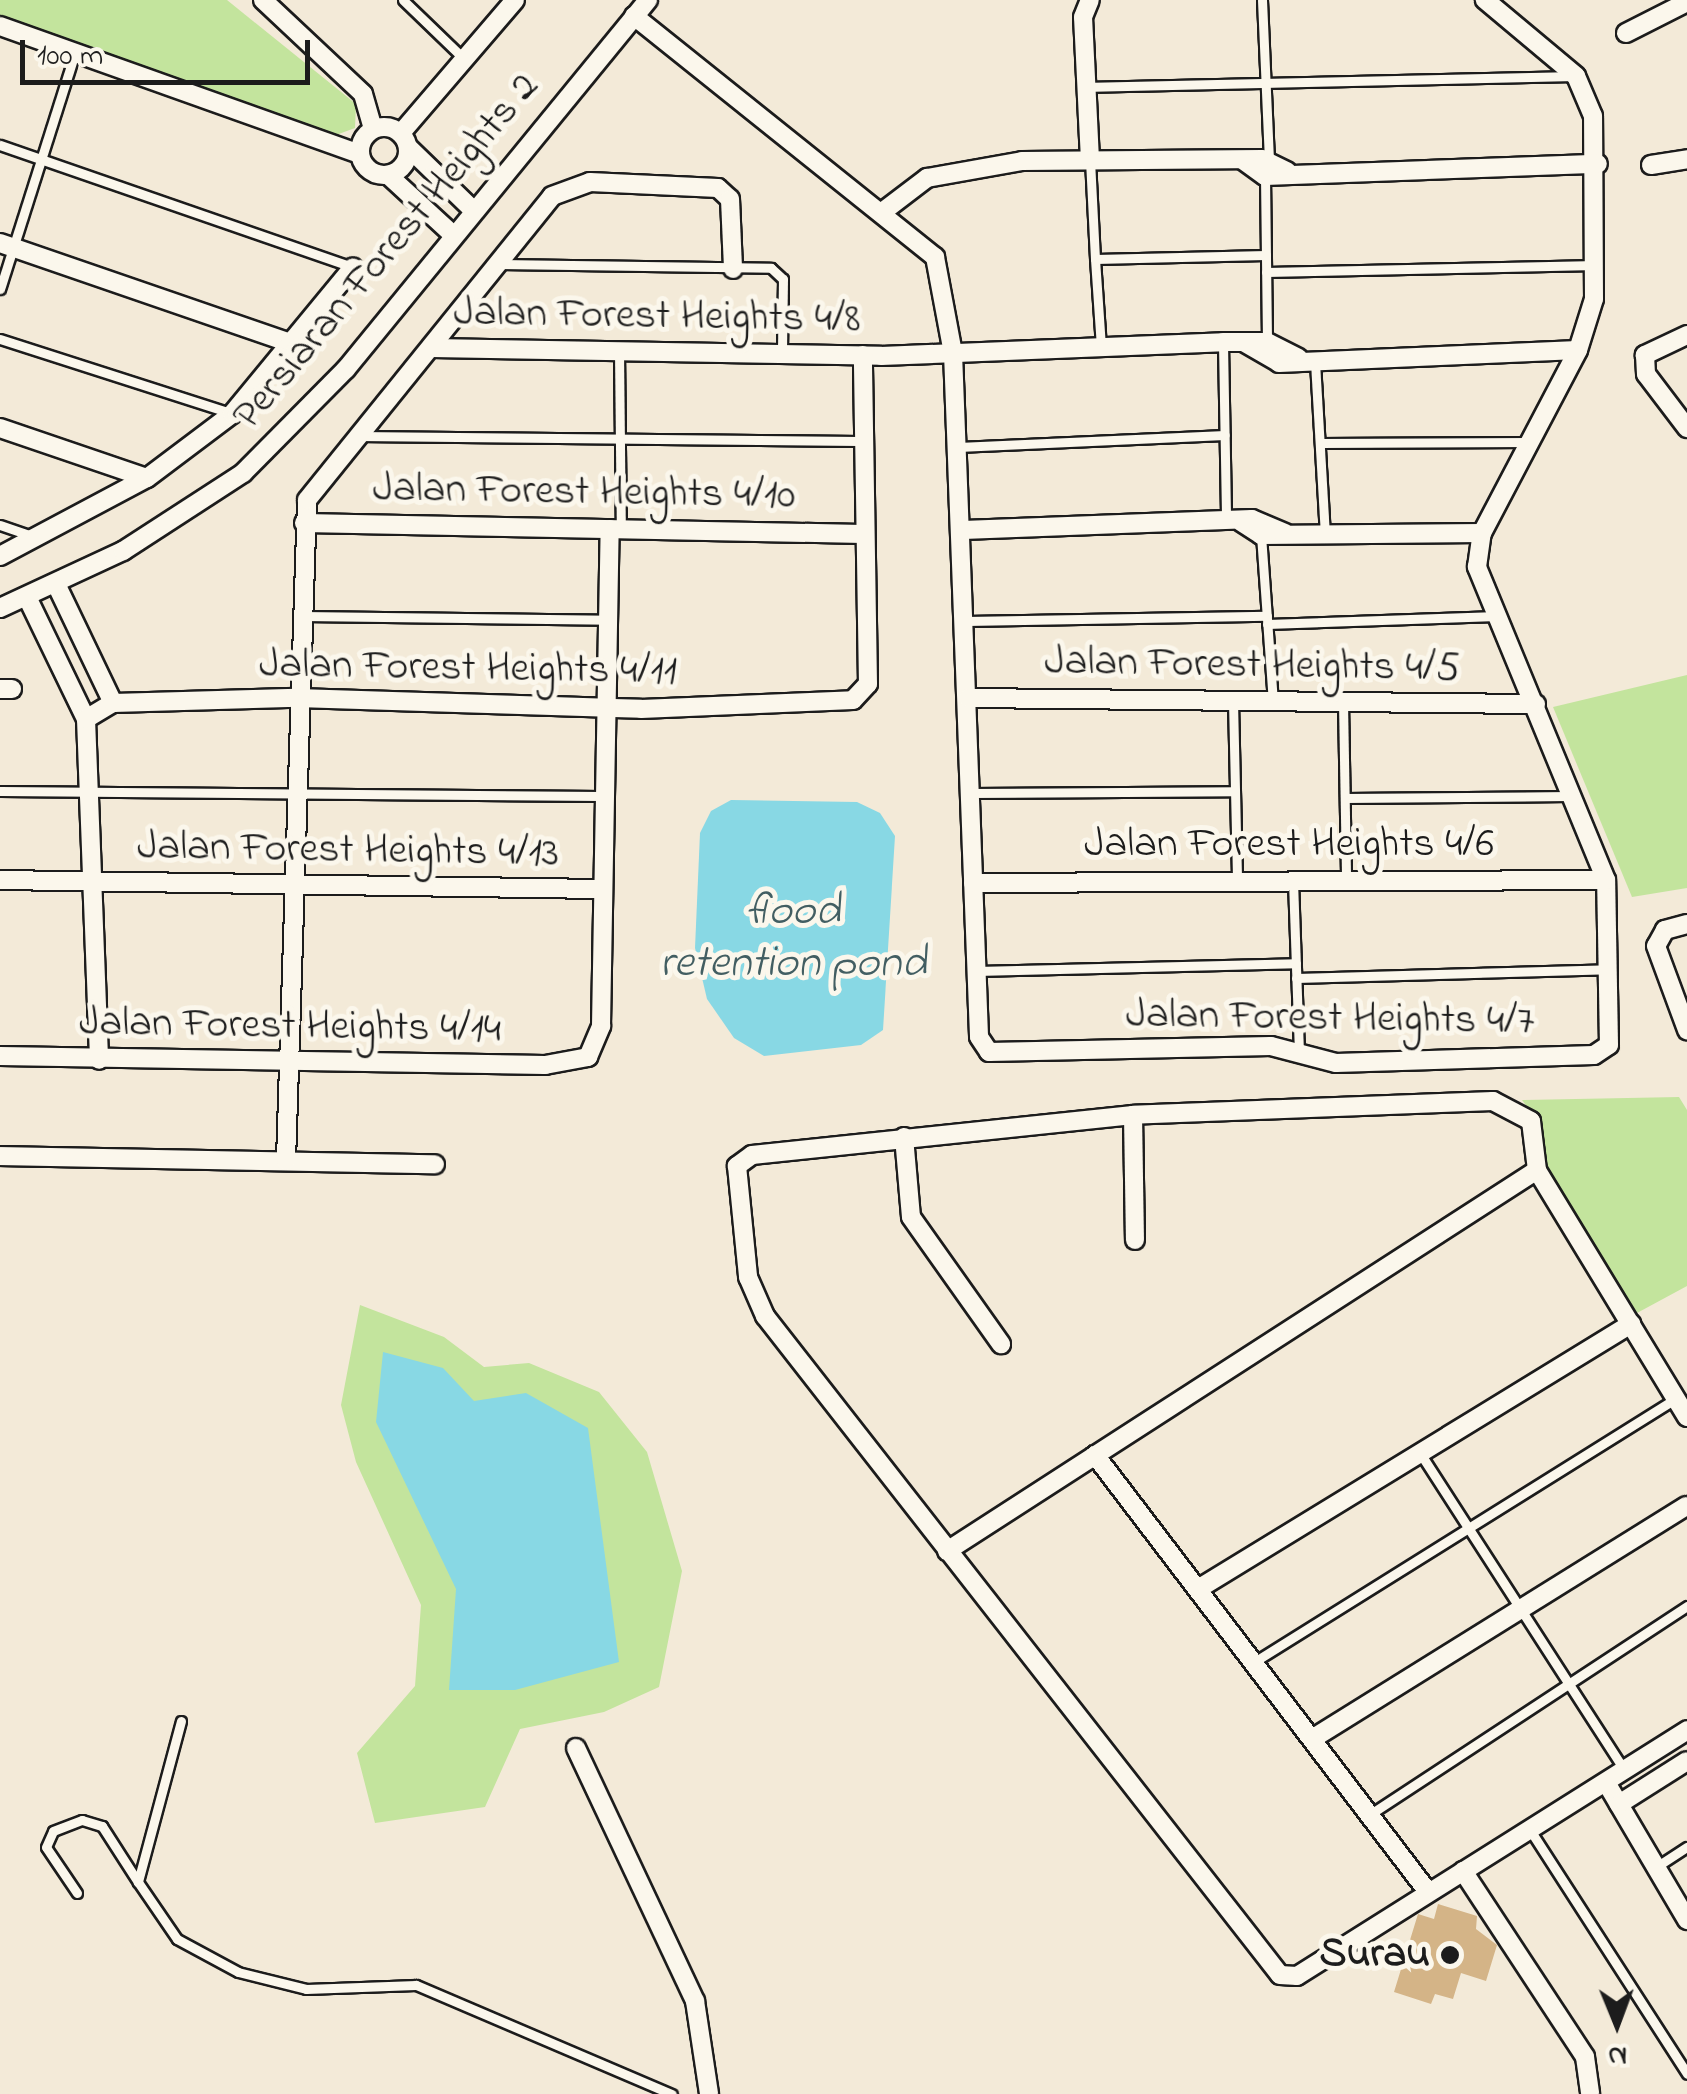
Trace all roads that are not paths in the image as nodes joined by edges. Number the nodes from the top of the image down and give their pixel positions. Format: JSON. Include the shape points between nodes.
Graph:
{"nodes":[{"id":1,"x":263,"y":0,"type":"edge"},
{"id":2,"x":403,"y":0,"type":"edge"},
{"id":3,"x":515,"y":0,"type":"edge"},
{"id":4,"x":648,"y":0,"type":"edge"},
{"id":5,"x":1090,"y":0,"type":"edge"},
{"id":6,"x":1262,"y":0,"type":"edge"},
{"id":7,"x":1485,"y":0,"type":"edge"},
{"id":8,"x":1687,"y":2,"type":"edge"},
{"id":9,"x":634,"y":16,"type":"junction"},
{"id":10,"x":0,"y":26,"type":"edge"},
{"id":11,"x":1626,"y":33,"type":"dead end"},
{"id":12,"x":76,"y":51,"type":"junction"},
{"id":13,"x":464,"y":59,"type":"junction"},
{"id":14,"x":1576,"y":76,"type":"junction"},
{"id":15,"x":1084,"y":87,"type":"junction"},
{"id":16,"x":1267,"y":88,"type":"junction"},
{"id":17,"x":373,"y":129,"type":"junction"},
{"id":18,"x":404,"y":140,"type":"junction"},
{"id":19,"x":0,"y":146,"type":"edge"},
{"id":20,"x":359,"y":154,"type":"junction"},
{"id":21,"x":1687,"y":159,"type":"edge"},
{"id":22,"x":42,"y":160,"type":"junction"},
{"id":23,"x":1090,"y":160,"type":"junction"},
{"id":24,"x":1598,"y":164,"type":"junction"},
{"id":25,"x":1651,"y":165,"type":"dead end"},
{"id":26,"x":1267,"y":168,"type":"junction"},
{"id":27,"x":388,"y":175,"type":"junction"},
{"id":28,"x":471,"y":208,"type":"junction"},
{"id":29,"x":882,"y":213,"type":"junction"},
{"id":30,"x":450,"y":232,"type":"junction"},
{"id":31,"x":7,"y":245,"type":"edge"},
{"id":32,"x":1266,"y":255,"type":"junction"},
{"id":33,"x":1094,"y":259,"type":"junction"},
{"id":34,"x":497,"y":264,"type":"junction"},
{"id":35,"x":1600,"y":264,"type":"junction"},
{"id":36,"x":352,"y":267,"type":"joint"},
{"id":37,"x":733,"y":269,"type":"junction"},
{"id":38,"x":1266,"y":272,"type":"junction"},
{"id":39,"x":0,"y":289,"type":"edge"},
{"id":40,"x":1687,"y":336,"type":"edge"},
{"id":41,"x":0,"y":339,"type":"edge"},
{"id":42,"x":1223,"y":342,"type":"junction"},
{"id":43,"x":1267,"y":342,"type":"junction"},
{"id":44,"x":1246,"y":343,"type":"junction"},
{"id":45,"x":294,"y":344,"type":"junction"},
{"id":46,"x":1100,"y":347,"type":"junction"},
{"id":47,"x":432,"y":348,"type":"junction"},
{"id":48,"x":618,"y":350,"type":"junction"},
{"id":49,"x":1578,"y":350,"type":"junction"},
{"id":50,"x":782,"y":351,"type":"junction"},
{"id":51,"x":953,"y":353,"type":"junction"},
{"id":52,"x":872,"y":356,"type":"junction"},
{"id":53,"x":1306,"y":358,"type":"junction"},
{"id":54,"x":232,"y":414,"type":"junction"},
{"id":55,"x":0,"y":428,"type":"edge"},
{"id":56,"x":1687,"y":428,"type":"edge"},
{"id":57,"x":1225,"y":435,"type":"junction"},
{"id":58,"x":354,"y":436,"type":"junction"},
{"id":59,"x":620,"y":441,"type":"junction"},
{"id":60,"x":859,"y":441,"type":"junction"},
{"id":61,"x":1530,"y":442,"type":"junction"},
{"id":62,"x":1320,"y":443,"type":"junction"},
{"id":63,"x":958,"y":447,"type":"junction"},
{"id":64,"x":147,"y":478,"type":"junction"},
{"id":65,"x":1234,"y":521,"type":"junction"},
{"id":66,"x":304,"y":523,"type":"junction"},
{"id":67,"x":0,"y":524,"type":"edge"},
{"id":68,"x":615,"y":529,"type":"junction"},
{"id":69,"x":964,"y":530,"type":"junction"},
{"id":70,"x":1285,"y":533,"type":"junction"},
{"id":71,"x":1482,"y":533,"type":"junction"},
{"id":72,"x":863,"y":534,"type":"junction"},
{"id":73,"x":1325,"y":534,"type":"junction"},
{"id":74,"x":1261,"y":536,"type":"junction"},
{"id":75,"x":43,"y":540,"type":"junction"},
{"id":76,"x":0,"y":556,"type":"edge"},
{"id":77,"x":57,"y":586,"type":"junction"},
{"id":78,"x":27,"y":598,"type":"junction"},
{"id":79,"x":0,"y":608,"type":"edge"},
{"id":80,"x":298,"y":616,"type":"junction"},
{"id":81,"x":1497,"y":616,"type":"junction"},
{"id":82,"x":609,"y":620,"type":"junction"},
{"id":83,"x":1267,"y":620,"type":"junction"},
{"id":84,"x":966,"y":621,"type":"junction"},
{"id":85,"x":298,"y":698,"type":"junction"},
{"id":86,"x":968,"y":698,"type":"junction"},
{"id":87,"x":1232,"y":701,"type":"junction"},
{"id":88,"x":1273,"y":701,"type":"junction"},
{"id":89,"x":1343,"y":702,"type":"junction"},
{"id":90,"x":113,"y":703,"type":"junction"},
{"id":91,"x":1536,"y":704,"type":"junction"},
{"id":92,"x":605,"y":707,"type":"junction"},
{"id":93,"x":86,"y":719,"type":"junction"},
{"id":94,"x":0,"y":791,"type":"edge"},
{"id":95,"x":1235,"y":791,"type":"junction"},
{"id":96,"x":91,"y":792,"type":"junction"},
{"id":97,"x":296,"y":793,"type":"junction"},
{"id":98,"x":970,"y":793,"type":"junction"},
{"id":99,"x":600,"y":796,"type":"junction"},
{"id":100,"x":1572,"y":796,"type":"junction"},
{"id":101,"x":1345,"y":798,"type":"junction"},
{"id":102,"x":0,"y":880,"type":"edge"},
{"id":103,"x":1237,"y":880,"type":"junction"},
{"id":104,"x":1293,"y":880,"type":"junction"},
{"id":105,"x":1346,"y":880,"type":"junction"},
{"id":106,"x":1606,"y":880,"type":"junction"},
{"id":107,"x":973,"y":882,"type":"junction"},
{"id":108,"x":94,"y":883,"type":"junction"},
{"id":109,"x":293,"y":885,"type":"junction"},
{"id":110,"x":602,"y":889,"type":"junction"},
{"id":111,"x":1687,"y":924,"type":"edge"},
{"id":112,"x":1296,"y":963,"type":"junction"},
{"id":113,"x":1609,"y":969,"type":"junction"},
{"id":114,"x":976,"y":971,"type":"junction"},
{"id":115,"x":1296,"y":978,"type":"junction"},
{"id":116,"x":1687,"y":1030,"type":"edge"},
{"id":117,"x":1299,"y":1053,"type":"junction"},
{"id":118,"x":0,"y":1056,"type":"edge"},
{"id":119,"x":98,"y":1060,"type":"junction"},
{"id":120,"x":285,"y":1064,"type":"junction"},
{"id":121,"x":1133,"y":1115,"type":"junction"},
{"id":122,"x":904,"y":1136,"type":"junction"},
{"id":123,"x":0,"y":1156,"type":"edge"},
{"id":124,"x":286,"y":1161,"type":"junction"},
{"id":125,"x":435,"y":1164,"type":"dead end"},
{"id":126,"x":1537,"y":1170,"type":"junction"},
{"id":127,"x":1135,"y":1240,"type":"dead end"},
{"id":128,"x":1631,"y":1324,"type":"junction"},
{"id":129,"x":1001,"y":1344,"type":"dead end"},
{"id":130,"x":1676,"y":1398,"type":"junction"},
{"id":131,"x":1687,"y":1417,"type":"edge"},
{"id":132,"x":1420,"y":1453,"type":"junction"},
{"id":133,"x":1096,"y":1455,"type":"junction"},
{"id":134,"x":1687,"y":1506,"type":"edge"},
{"id":135,"x":1468,"y":1527,"type":"junction"},
{"id":136,"x":947,"y":1551,"type":"junction"},
{"id":137,"x":1198,"y":1589,"type":"junction"},
{"id":138,"x":1687,"y":1606,"type":"edge"},
{"id":139,"x":1521,"y":1609,"type":"junction"},
{"id":140,"x":1254,"y":1662,"type":"junction"},
{"id":141,"x":1569,"y":1683,"type":"junction"},
{"id":142,"x":182,"y":1721,"type":"dead end"},
{"id":143,"x":1687,"y":1730,"type":"edge"},
{"id":144,"x":1312,"y":1740,"type":"junction"},
{"id":145,"x":576,"y":1748,"type":"dead end"},
{"id":146,"x":1687,"y":1761,"type":"edge"},
{"id":147,"x":1625,"y":1771,"type":"junction"},
{"id":148,"x":1607,"y":1784,"type":"junction"},
{"id":149,"x":1619,"y":1804,"type":"junction"},
{"id":150,"x":1369,"y":1814,"type":"junction"},
{"id":151,"x":1530,"y":1830,"type":"junction"},
{"id":152,"x":1687,"y":1847,"type":"edge"},
{"id":153,"x":1656,"y":1867,"type":"junction"},
{"id":154,"x":1464,"y":1871,"type":"junction"},
{"id":155,"x":138,"y":1882,"type":"junction"},
{"id":156,"x":77,"y":1892,"type":"dead end"},
{"id":157,"x":1428,"y":1892,"type":"junction"},
{"id":158,"x":1687,"y":1920,"type":"edge"},
{"id":159,"x":1687,"y":2074,"type":"edge"},
{"id":160,"x":672,"y":2094,"type":"edge"},
{"id":161,"x":709,"y":2094,"type":"edge"},
{"id":162,"x":1590,"y":2094,"type":"edge"}],
"edges":[{"from":1,"to":17,"type":"street","via":[[364,94]]},
{"from":2,"to":13,"type":"lane"},
{"from":3,"to":13,"type":"street"},
{"from":4,"to":9,"type":"street","name":"Persiaran Forest Heights 2"},
{"from":5,"to":15,"type":"street"},
{"from":6,"to":16,"type":"lane"},
{"from":7,"to":14,"type":"street"},
{"from":8,"to":11,"type":"street"},
{"from":9,"to":28,"type":"street","name":"Persiaran Forest Heights 2"},
{"from":9,"to":29,"type":"street"},
{"from":10,"to":12,"type":"street"},
{"from":12,"to":20,"type":"street"},
{"from":12,"to":22,"type":"lane"},
{"from":13,"to":18,"type":"street"},
{"from":14,"to":16,"type":"lane"},
{"from":14,"to":24,"type":"street","via":[[1594,116]]},
{"from":15,"to":16,"type":"lane"},
{"from":15,"to":23,"type":"street"},
{"from":16,"to":26,"type":"lane"},
{"from":17,"to":18,"type":"street"},
{"from":17,"to":20,"type":"street"},
{"from":18,"to":27,"type":"street"},
{"from":18,"to":28,"type":"street"},
{"from":19,"to":22,"type":"lane"},
{"from":20,"to":27,"type":"street"},
{"from":21,"to":25,"type":"street"},
{"from":22,"to":31,"type":"lane"},
{"from":22,"to":36,"type":"lane"},
{"from":23,"to":26,"type":"street","via":[[1244,161]]},
{"from":23,"to":29,"type":"street","via":[[927,178]]},
{"from":23,"to":33,"type":"lane"},
{"from":24,"to":26,"type":"street"},
{"from":24,"to":35,"type":"street"},
{"from":26,"to":32,"type":"lane"},
{"from":27,"to":30,"type":"street"},
{"from":28,"to":30,"type":"street","name":"Persiaran Forest Heights 2"},
{"from":29,"to":51,"type":"street","via":[[935,257]]},
{"from":30,"to":77,"type":"street","name":"Persiaran Forest Heights 2","via":[[346,368],[243,473]]},
{"from":31,"to":39,"type":"lane"},
{"from":31,"to":45,"type":"street"},
{"from":32,"to":33,"type":"lane"},
{"from":32,"to":38,"type":"lane"},
{"from":33,"to":46,"type":"lane"},
{"from":34,"to":37,"type":"lane"},
{"from":34,"to":37,"type":"street","via":[[552,196],[590,182],[667,183],[705,184],[730,200]]},
{"from":34,"to":47,"type":"street"},
{"from":35,"to":38,"type":"lane"},
{"from":35,"to":49,"type":"street"},
{"from":36,"to":45,"type":"street"},
{"from":37,"to":50,"type":"lane","via":[[771,268],[783,280]]},
{"from":38,"to":43,"type":"lane"},
{"from":40,"to":56,"type":"street","via":[[1646,354],[1646,374]]},
{"from":41,"to":54,"type":"lane"},
{"from":42,"to":44,"type":"street","name":"Jalan Forest Heights 4/8"},
{"from":42,"to":46,"type":"street","name":"Jalan Forest Heights 4/8"},
{"from":42,"to":57,"type":"lane"},
{"from":43,"to":44,"type":"street"},
{"from":43,"to":53,"type":"street"},
{"from":44,"to":53,"type":"street","via":[[1279,362]]},
{"from":45,"to":54,"type":"street"},
{"from":46,"to":51,"type":"street","name":"Jalan Forest Heights 4/8"},
{"from":47,"to":48,"type":"street","name":"Jalan Forest Heights 4/8"},
{"from":47,"to":58,"type":"street"},
{"from":48,"to":50,"type":"street","name":"Jalan Forest Heights 4/8"},
{"from":48,"to":59,"type":"lane"},
{"from":49,"to":53,"type":"street"},
{"from":49,"to":61,"type":"street"},
{"from":50,"to":52,"type":"street","name":"Jalan Forest Heights 4/8"},
{"from":51,"to":52,"type":"street","name":"Jalan Forest Heights 4/8"},
{"from":51,"to":63,"type":"street"},
{"from":52,"to":60,"type":"street"},
{"from":53,"to":62,"type":"lane"},
{"from":54,"to":64,"type":"street"},
{"from":55,"to":64,"type":"street"},
{"from":57,"to":63,"type":"lane"},
{"from":57,"to":65,"type":"lane"},
{"from":58,"to":59,"type":"lane"},
{"from":58,"to":66,"type":"street","via":[[318,479]]},
{"from":59,"to":60,"type":"lane"},
{"from":59,"to":68,"type":"lane"},
{"from":60,"to":72,"type":"street"},
{"from":61,"to":62,"type":"lane"},
{"from":61,"to":71,"type":"street"},
{"from":62,"to":73,"type":"lane"},
{"from":63,"to":69,"type":"street"},
{"from":64,"to":75,"type":"street"},
{"from":65,"to":69,"type":"street"},
{"from":65,"to":70,"type":"street","via":[[1261,520]]},
{"from":65,"to":74,"type":"street"},
{"from":66,"to":68,"type":"street","name":"Jalan Forest Heights 4/10"},
{"from":66,"to":80,"type":"street"},
{"from":67,"to":75,"type":"lane"},
{"from":68,"to":72,"type":"street","name":"Jalan Forest Heights 4/10"},
{"from":68,"to":82,"type":"street"},
{"from":69,"to":84,"type":"street"},
{"from":70,"to":73,"type":"street"},
{"from":70,"to":74,"type":"street"},
{"from":71,"to":73,"type":"street"},
{"from":71,"to":81,"type":"street","via":[[1478,567]]},
{"from":72,"to":92,"type":"street","name":"Jalan Forest Heights 4/11","via":[[868,684],[854,700]]},
{"from":74,"to":83,"type":"lane"},
{"from":75,"to":76,"type":"street"},
{"from":77,"to":78,"type":"street","name":"Persiaran Forest Heights 2"},
{"from":77,"to":90,"type":"street"},
{"from":78,"to":79,"type":"street","name":"Persiaran Forest Heights 2"},
{"from":78,"to":93,"type":"street"},
{"from":80,"to":82,"type":"lane"},
{"from":80,"to":85,"type":"street"},
{"from":81,"to":83,"type":"lane"},
{"from":81,"to":91,"type":"street"},
{"from":82,"to":92,"type":"street"},
{"from":83,"to":84,"type":"lane"},
{"from":83,"to":88,"type":"lane"},
{"from":84,"to":86,"type":"street"},
{"from":85,"to":90,"type":"street","name":"Jalan Forest Heights 4/11"},
{"from":85,"to":92,"type":"street","name":"Jalan Forest Heights 4/11"},
{"from":85,"to":97,"type":"street"},
{"from":86,"to":87,"type":"street","name":"Jalan Forest Heights 4/5"},
{"from":86,"to":98,"type":"street"},
{"from":87,"to":88,"type":"street","name":"Jalan Forest Heights 4/5"},
{"from":87,"to":95,"type":"lane"},
{"from":88,"to":89,"type":"street","name":"Jalan Forest Heights 4/5"},
{"from":89,"to":91,"type":"street","name":"Jalan Forest Heights 4/5"},
{"from":89,"to":101,"type":"lane"},
{"from":90,"to":93,"type":"street","name":"Jalan Forest Heights 4/11"},
{"from":91,"to":100,"type":"street"},
{"from":92,"to":99,"type":"street"},
{"from":93,"to":96,"type":"street"},
{"from":94,"to":96,"type":"lane"},
{"from":95,"to":98,"type":"lane"},
{"from":95,"to":103,"type":"lane"},
{"from":96,"to":97,"type":"lane"},
{"from":96,"to":108,"type":"street"},
{"from":97,"to":99,"type":"lane"},
{"from":97,"to":109,"type":"street"},
{"from":98,"to":107,"type":"street"},
{"from":99,"to":110,"type":"street"},
{"from":100,"to":101,"type":"lane"},
{"from":100,"to":106,"type":"street"},
{"from":101,"to":105,"type":"lane"},
{"from":102,"to":108,"type":"street","name":"Jalan Forest Heights 4/13"},
{"from":103,"to":104,"type":"street","name":"Jalan Forest Heights 4/6"},
{"from":103,"to":107,"type":"street","name":"Jalan Forest Heights 4/6"},
{"from":104,"to":105,"type":"street","name":"Jalan Forest Heights 4/6"},
{"from":104,"to":112,"type":"lane"},
{"from":105,"to":106,"type":"street","name":"Jalan Forest Heights 4/6"},
{"from":106,"to":113,"type":"street"},
{"from":107,"to":114,"type":"street"},
{"from":108,"to":109,"type":"street","name":"Jalan Forest Heights 4/13"},
{"from":108,"to":119,"type":"street"},
{"from":109,"to":110,"type":"street","name":"Jalan Forest Heights 4/13"},
{"from":109,"to":120,"type":"street"},
{"from":110,"to":120,"type":"street","name":"Jalan Forest Heights 4/14","via":[[601,1026],[578,1063]]},
{"from":111,"to":116,"type":"street","via":[[1665,930],[1656,946]]},
{"from":112,"to":114,"type":"lane"},
{"from":112,"to":115,"type":"lane"},
{"from":113,"to":115,"type":"lane"},
{"from":113,"to":117,"type":"street","name":"Jalan Forest Heights 4/7","via":[[1609,1046],[1594,1054],[1336,1063]]},
{"from":114,"to":117,"type":"street","name":"Jalan Forest Heights 4/7","via":[[979,1037],[989,1052],[1271,1046]]},
{"from":115,"to":117,"type":"lane"},
{"from":118,"to":119,"type":"street","name":"Jalan Forest Heights 4/14"},
{"from":119,"to":120,"type":"street","name":"Jalan Forest Heights 4/14"},
{"from":120,"to":124,"type":"street"},
{"from":121,"to":122,"type":"street"},
{"from":121,"to":126,"type":"street","via":[[1493,1101],[1531,1121]]},
{"from":121,"to":127,"type":"street"},
{"from":122,"to":129,"type":"street","via":[[910,1217]]},
{"from":122,"to":136,"type":"street","via":[[752,1155],[737,1166],[735,1190],[748,1277],[764,1316]]},
{"from":123,"to":124,"type":"street"},
{"from":124,"to":125,"type":"street"},
{"from":126,"to":128,"type":"street"},
{"from":126,"to":133,"type":"street"},
{"from":128,"to":130,"type":"street"},
{"from":128,"to":132,"type":"street"},
{"from":130,"to":131,"type":"street"},
{"from":130,"to":135,"type":"lane"},
{"from":132,"to":135,"type":"lane"},
{"from":132,"to":137,"type":"street"},
{"from":133,"to":136,"type":"street"},
{"from":133,"to":137,"type":"street"},
{"from":134,"to":139,"type":"street"},
{"from":135,"to":139,"type":"lane"},
{"from":135,"to":140,"type":"lane"},
{"from":136,"to":157,"type":"street","via":[[1280,1974],[1297,1976]]},
{"from":137,"to":140,"type":"street"},
{"from":138,"to":141,"type":"lane"},
{"from":139,"to":141,"type":"lane"},
{"from":139,"to":144,"type":"street"},
{"from":140,"to":144,"type":"street"},
{"from":141,"to":147,"type":"lane"},
{"from":141,"to":150,"type":"lane"},
{"from":142,"to":155,"type":"lane"},
{"from":143,"to":147,"type":"street"},
{"from":144,"to":150,"type":"street"},
{"from":145,"to":161,"type":"street","via":[[696,2002]]},
{"from":146,"to":149,"type":"street"},
{"from":147,"to":148,"type":"street"},
{"from":148,"to":149,"type":"street"},
{"from":148,"to":151,"type":"street"},
{"from":149,"to":153,"type":"street"},
{"from":150,"to":157,"type":"street"},
{"from":151,"to":154,"type":"street"},
{"from":151,"to":159,"type":"lane"},
{"from":152,"to":153,"type":"lane"},
{"from":153,"to":158,"type":"street"},
{"from":154,"to":157,"type":"street"},
{"from":154,"to":162,"type":"street","via":[[1585,2057]]},
{"from":155,"to":156,"type":"lane","via":[[102,1826],[82,1820],[53,1831],[46,1847]]},
{"from":155,"to":160,"type":"lane","via":[[176,1939],[238,1972],[306,1989],[416,1985]]}]}
